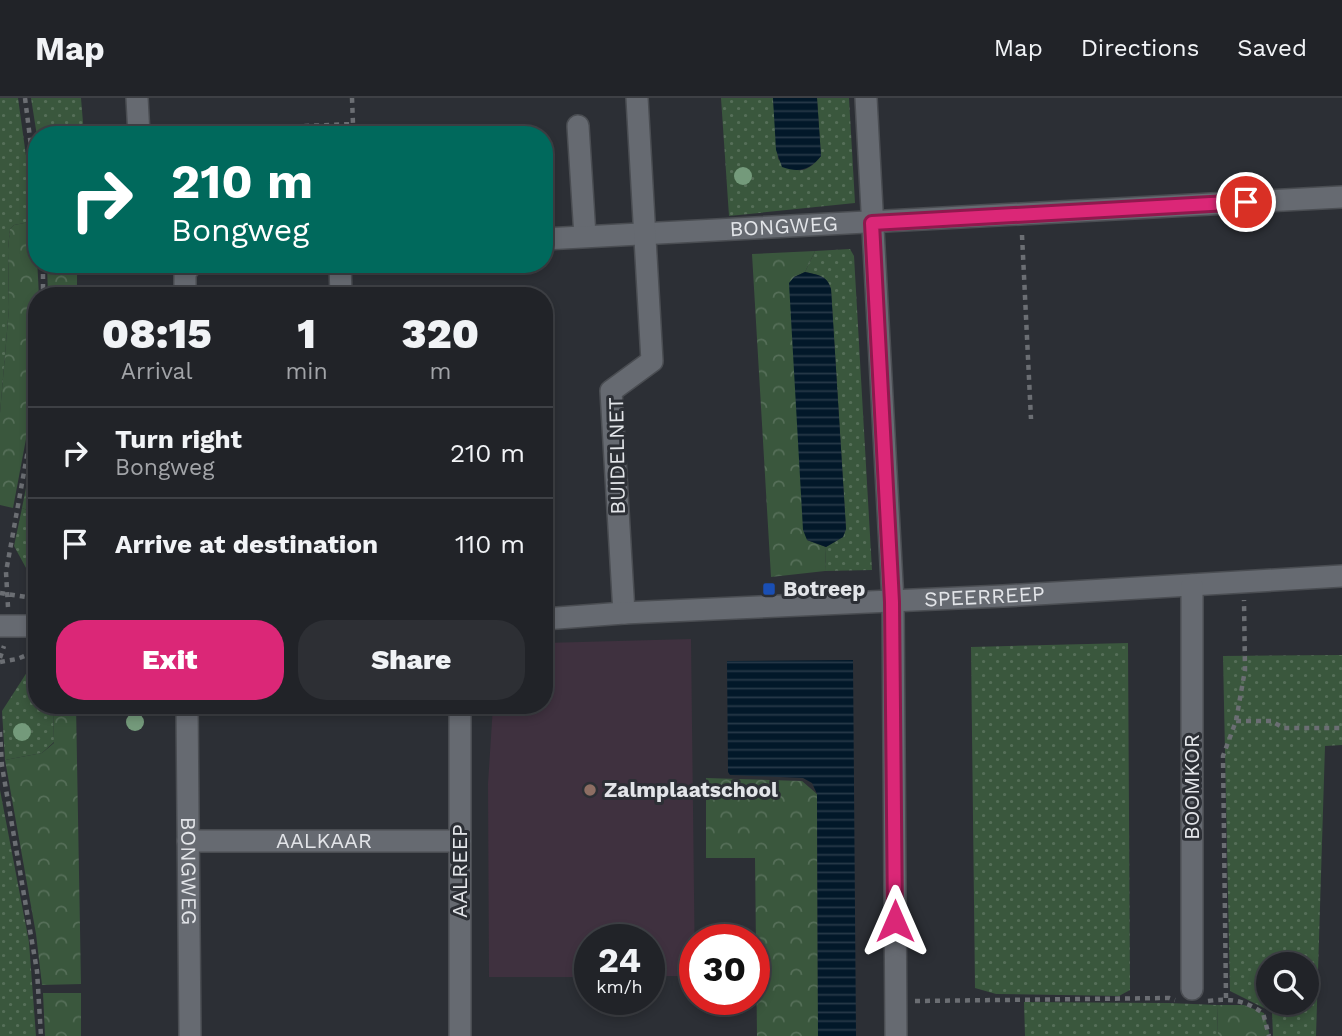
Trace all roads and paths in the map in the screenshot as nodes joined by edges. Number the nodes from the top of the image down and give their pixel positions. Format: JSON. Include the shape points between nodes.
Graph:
{"nodes":[{"id":1,"x":25,"y":98,"type":"edge"},
{"id":2,"x":137,"y":98,"type":"edge"},
{"id":3,"x":352,"y":98,"type":"edge"},
{"id":4,"x":637,"y":98,"type":"edge"},
{"id":5,"x":866,"y":98,"type":"edge"},
{"id":6,"x":28,"y":126,"type":"edge"},
{"id":7,"x":139,"y":126,"type":"edge"},
{"id":8,"x":321,"y":126,"type":"edge"},
{"id":9,"x":578,"y":126,"type":"dead end"},
{"id":10,"x":1342,"y":197,"type":"edge"},
{"id":11,"x":1021,"y":215,"type":"junction"},
{"id":12,"x":872,"y":223,"type":"junction"},
{"id":13,"x":644,"y":233,"type":"junction"},
{"id":14,"x":585,"y":236,"type":"junction"},
{"id":15,"x":553,"y":238,"type":"edge"},
{"id":16,"x":1031,"y":419,"type":"dead end"},
{"id":17,"x":28,"y":450,"type":"edge"},
{"id":18,"x":1342,"y":576,"type":"edge"},
{"id":19,"x":1244,"y":581,"type":"junction"},
{"id":20,"x":1192,"y":585,"type":"junction"},
{"id":21,"x":0,"y":593,"type":"edge"},
{"id":22,"x":7,"y":594,"type":"junction"},
{"id":23,"x":28,"y":600,"type":"edge"},
{"id":24,"x":892,"y":602,"type":"junction"},
{"id":25,"x":624,"y":613,"type":"junction"},
{"id":26,"x":553,"y":618,"type":"edge"},
{"id":27,"x":5,"y":626,"type":"edge"},
{"id":28,"x":28,"y":626,"type":"edge"},
{"id":29,"x":28,"y":655,"type":"edge"},
{"id":30,"x":0,"y":660,"type":"edge"},
{"id":31,"x":187,"y":714,"type":"edge"},
{"id":32,"x":460,"y":714,"type":"edge"},
{"id":33,"x":1236,"y":720,"type":"junction"},
{"id":34,"x":1342,"y":727,"type":"edge"},
{"id":35,"x":0,"y":732,"type":"edge"},
{"id":36,"x":188,"y":841,"type":"junction"},
{"id":37,"x":460,"y":841,"type":"junction"},
{"id":38,"x":1191,"y":998,"type":"junction"},
{"id":39,"x":1226,"y":999,"type":"junction"},
{"id":40,"x":896,"y":1001,"type":"junction"},
{"id":41,"x":41,"y":1036,"type":"edge"},
{"id":42,"x":190,"y":1036,"type":"edge"},
{"id":43,"x":460,"y":1036,"type":"edge"},
{"id":44,"x":896,"y":1036,"type":"edge"},
{"id":45,"x":1269,"y":1036,"type":"edge"}],
"edges":[{"from":1,"to":6,"type":"path"},
{"from":2,"to":7,"type":"street"},
{"from":3,"to":8,"type":"path","via":[[353,124]]},
{"from":4,"to":13,"type":"street"},
{"from":5,"to":12,"type":"street"},
{"from":9,"to":14,"type":"street"},
{"from":10,"to":11,"type":"street","name":"BONGWEG"},
{"from":11,"to":12,"type":"street","name":"BONGWEG"},
{"from":11,"to":16,"type":"path"},
{"from":12,"to":13,"type":"street","name":"BONGWEG"},
{"from":12,"to":24,"type":"street"},
{"from":13,"to":14,"type":"street","name":"BONGWEG"},
{"from":13,"to":25,"type":"street","name":"BUIDELNET","via":[[652,361],[611,391]]},
{"from":14,"to":15,"type":"street","name":"BONGWEG"},
{"from":17,"to":22,"type":"path","via":[[6,572]]},
{"from":18,"to":19,"type":"street","name":"SPEERREEP"},
{"from":19,"to":20,"type":"street","name":"SPEERREEP"},
{"from":19,"to":33,"type":"path","via":[[1245,670]]},
{"from":20,"to":24,"type":"street","name":"SPEERREEP"},
{"from":20,"to":38,"type":"street","name":"BOOMKOR"},
{"from":21,"to":22,"type":"path"},
{"from":22,"to":23,"type":"path"},
{"from":22,"to":27,"type":"path"},
{"from":24,"to":25,"type":"street","name":"SPEERREEP"},
{"from":24,"to":40,"type":"street"},
{"from":25,"to":26,"type":"street","name":"SPEERREEP"},
{"from":27,"to":28,"type":"street"},
{"from":27,"to":30,"type":"path"},
{"from":29,"to":30,"type":"path"},
{"from":31,"to":36,"type":"street","name":"BONGWEG"},
{"from":32,"to":37,"type":"street","name":"AALREEP"},
{"from":33,"to":34,"type":"path","via":[[1271,721],[1284,728]]},
{"from":33,"to":39,"type":"path","via":[[1223,756]]},
{"from":35,"to":41,"type":"path","via":[[37,971]]},
{"from":36,"to":37,"type":"street","name":"AALKAAR"},
{"from":36,"to":42,"type":"street","name":"BONGWEG"},
{"from":37,"to":43,"type":"street","name":"AALREEP"},
{"from":38,"to":39,"type":"path"},
{"from":38,"to":40,"type":"path"},
{"from":39,"to":45,"type":"path","via":[[1248,1003],[1263,1013]]},
{"from":40,"to":44,"type":"street"}]}
